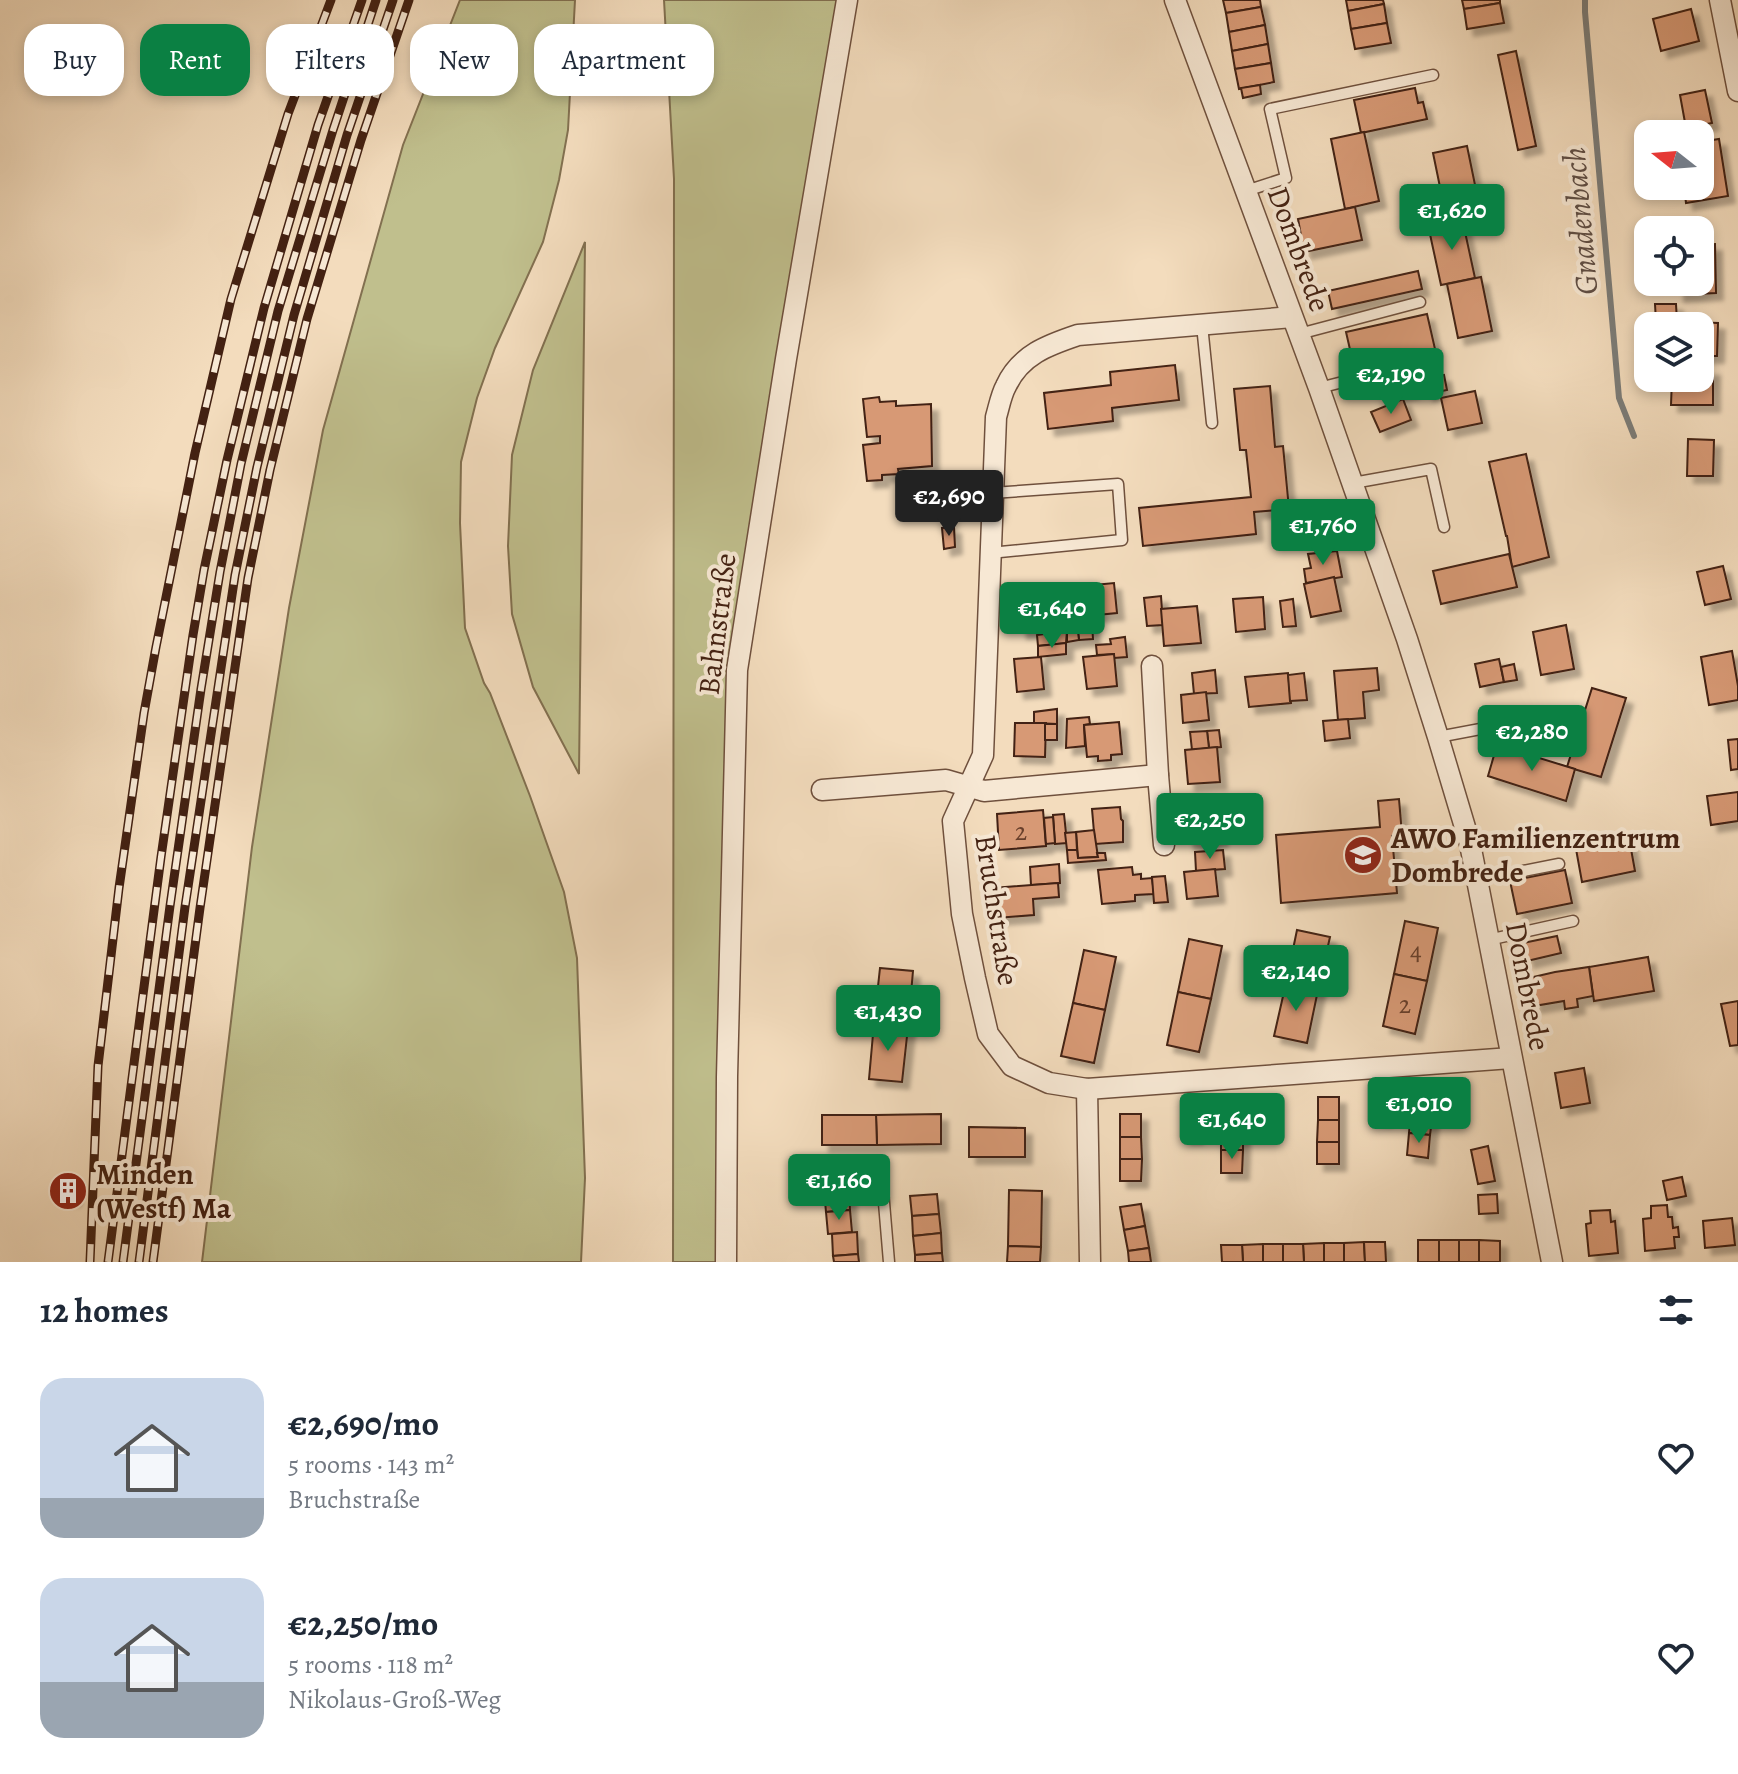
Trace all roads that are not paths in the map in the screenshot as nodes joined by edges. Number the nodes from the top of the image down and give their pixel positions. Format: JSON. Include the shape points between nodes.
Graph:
{"nodes":[{"id":1,"x":847,"y":0,"type":"edge"},
{"id":2,"x":1175,"y":0,"type":"edge"},
{"id":3,"x":1720,"y":0,"type":"edge"},
{"id":4,"x":1433,"y":75,"type":"dead end"},
{"id":5,"x":1738,"y":91,"type":"edge"},
{"id":6,"x":1246,"y":191,"type":"junction"},
{"id":7,"x":1420,"y":302,"type":"dead end"},
{"id":8,"x":1202,"y":325,"type":"junction"},
{"id":9,"x":1296,"y":326,"type":"junction"},
{"id":10,"x":1433,"y":359,"type":"dead end"},
{"id":11,"x":1319,"y":388,"type":"junction"},
{"id":12,"x":1212,"y":423,"type":"dead end"},
{"id":13,"x":1353,"y":483,"type":"junction"},
{"id":14,"x":992,"y":493,"type":"junction"},
{"id":15,"x":1444,"y":527,"type":"dead end"},
{"id":16,"x":990,"y":553,"type":"junction"},
{"id":17,"x":1152,"y":666,"type":"dead end"},
{"id":18,"x":1539,"y":718,"type":"dead end"},
{"id":19,"x":1438,"y":737,"type":"junction"},
{"id":20,"x":1158,"y":775,"type":"junction"},
{"id":21,"x":969,"y":787,"type":"junction"},
{"id":22,"x":822,"y":790,"type":"dead end"},
{"id":23,"x":1164,"y":845,"type":"dead end"},
{"id":24,"x":1559,"y":864,"type":"dead end"},
{"id":25,"x":1477,"y":880,"type":"junction"},
{"id":26,"x":1573,"y":921,"type":"dead end"},
{"id":27,"x":1488,"y":940,"type":"junction"},
{"id":28,"x":1511,"y":1058,"type":"junction"},
{"id":29,"x":1087,"y":1089,"type":"junction"},
{"id":30,"x":882,"y":1179,"type":"dead end"},
{"id":31,"x":726,"y":1262,"type":"edge"},
{"id":32,"x":889,"y":1262,"type":"edge"},
{"id":33,"x":1090,"y":1262,"type":"edge"},
{"id":34,"x":1552,"y":1262,"type":"edge"}],
"edges":[{"from":1,"to":31,"type":"street","name":"Bahnstraße","via":[[737,670]]},
{"from":2,"to":6,"type":"street","name":"Dombrede"},
{"from":3,"to":5,"type":"street"},
{"from":4,"to":6,"type":"lane","via":[[1270,109],[1286,178]]},
{"from":6,"to":9,"type":"street","name":"Dombrede"},
{"from":7,"to":9,"type":"lane"},
{"from":8,"to":9,"type":"street","name":"Bruchstraße"},
{"from":8,"to":12,"type":"lane"},
{"from":8,"to":14,"type":"street","name":"Bruchstraße","via":[[1078,335],[1047,345],[1022,362],[1006,385],[996,417]]},
{"from":9,"to":11,"type":"street","name":"Dombrede"},
{"from":10,"to":11,"type":"lane"},
{"from":11,"to":13,"type":"street","name":"Dombrede"},
{"from":13,"to":15,"type":"lane","via":[[1431,469]]},
{"from":13,"to":19,"type":"street","name":"Dombrede"},
{"from":14,"to":16,"type":"street","name":"Bruchstraße"},
{"from":14,"to":16,"type":"lane","via":[[1118,484],[1122,540]]},
{"from":16,"to":21,"type":"street","name":"Bruchstraße","via":[[983,755]]},
{"from":17,"to":20,"type":"street"},
{"from":18,"to":19,"type":"lane"},
{"from":19,"to":25,"type":"street","name":"Dombrede"},
{"from":20,"to":21,"type":"street","via":[[984,791]]},
{"from":20,"to":23,"type":"street"},
{"from":21,"to":22,"type":"street","via":[[946,780]]},
{"from":21,"to":29,"type":"street","name":"Bruchstraße","via":[[953,821],[962,914],[988,1034],[1012,1066],[1049,1083]]},
{"from":24,"to":25,"type":"lane"},
{"from":25,"to":27,"type":"street","name":"Dombrede"},
{"from":26,"to":27,"type":"lane"},
{"from":27,"to":28,"type":"street","name":"Dombrede"},
{"from":28,"to":29,"type":"street","name":"Bruchstraße"},
{"from":28,"to":34,"type":"street","name":"Dombrede"},
{"from":29,"to":33,"type":"street"},
{"from":30,"to":32,"type":"lane"}]}
